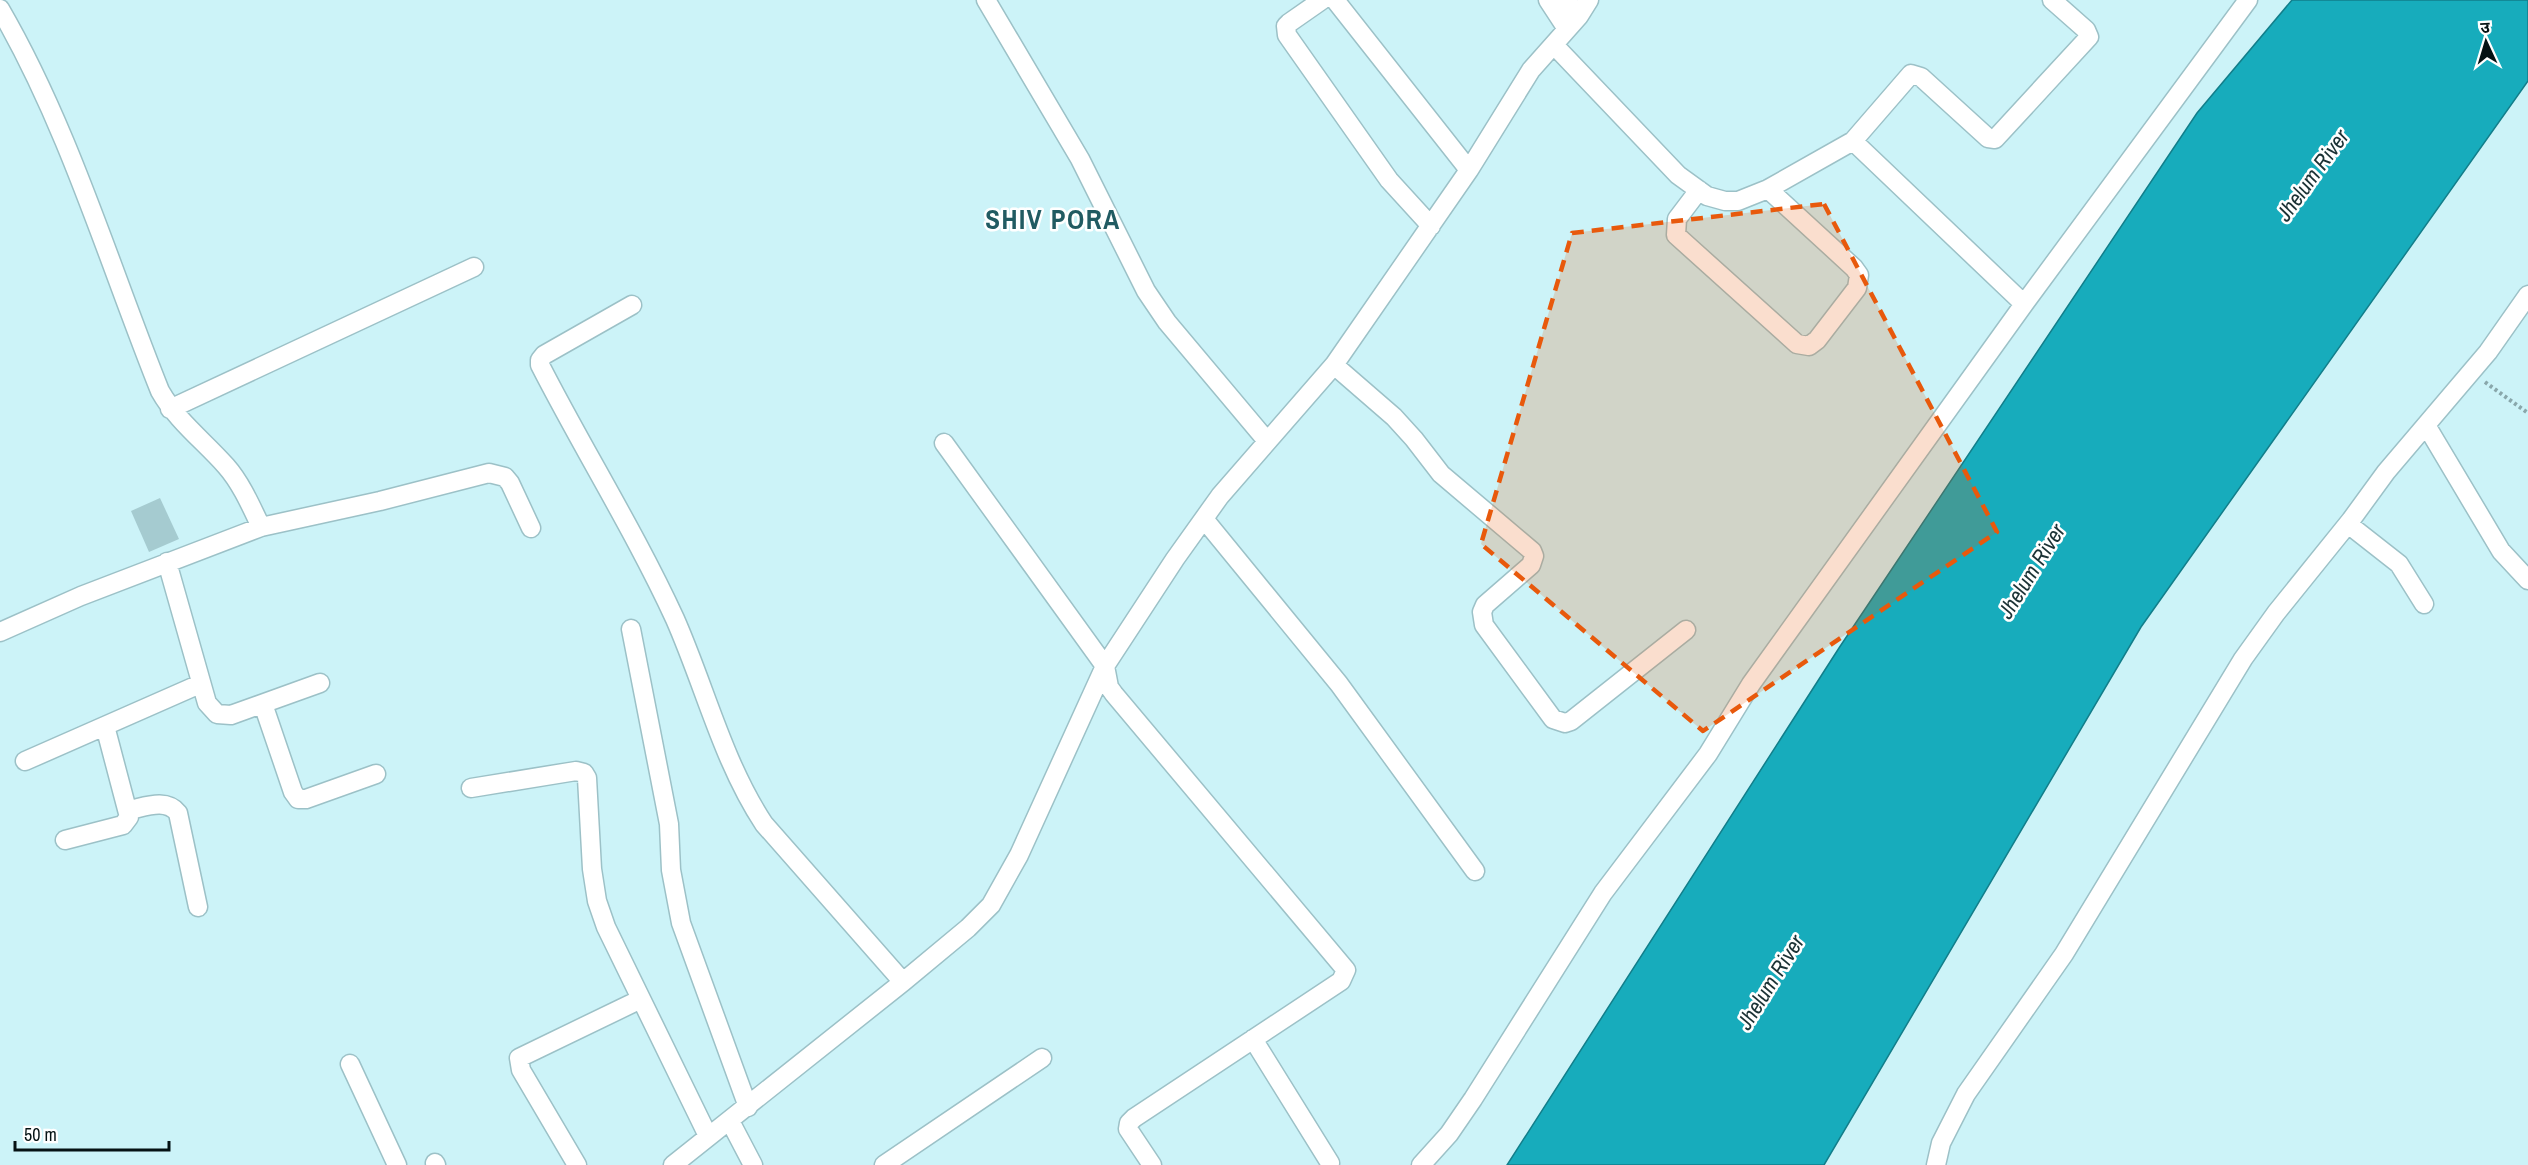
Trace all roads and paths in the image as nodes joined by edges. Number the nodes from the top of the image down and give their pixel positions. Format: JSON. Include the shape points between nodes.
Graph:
{"nodes":[{"id":1,"x":986,"y":0,"type":"edge"},
{"id":2,"x":1323,"y":0,"type":"edge"},
{"id":3,"x":1335,"y":0,"type":"edge"},
{"id":4,"x":1548,"y":0,"type":"edge"},
{"id":5,"x":1566,"y":0,"type":"edge"},
{"id":6,"x":1589,"y":0,"type":"edge"},
{"id":7,"x":2052,"y":0,"type":"edge"},
{"id":8,"x":2248,"y":0,"type":"edge"},
{"id":9,"x":0,"y":9,"type":"edge"},
{"id":10,"x":1573,"y":23,"type":"junction"},
{"id":11,"x":1554,"y":45,"type":"junction"},
{"id":12,"x":1853,"y":141,"type":"junction"},
{"id":13,"x":1469,"y":170,"type":"junction"},
{"id":14,"x":1768,"y":189,"type":"junction"},
{"id":15,"x":1699,"y":190,"type":"junction"},
{"id":16,"x":1431,"y":226,"type":"junction"},
{"id":17,"x":474,"y":267,"type":"dead end"},
{"id":18,"x":2528,"y":295,"type":"edge"},
{"id":19,"x":2024,"y":304,"type":"junction"},
{"id":20,"x":632,"y":305,"type":"dead end"},
{"id":21,"x":1334,"y":365,"type":"junction"},
{"id":22,"x":2471,"y":372,"type":"junction"},
{"id":23,"x":170,"y":409,"type":"junction"},
{"id":24,"x":2528,"y":413,"type":"edge"},
{"id":25,"x":2426,"y":425,"type":"junction"},
{"id":26,"x":1266,"y":441,"type":"junction"},
{"id":27,"x":944,"y":443,"type":"dead end"},
{"id":28,"x":1204,"y":519,"type":"junction"},
{"id":29,"x":2348,"y":524,"type":"junction"},
{"id":30,"x":261,"y":527,"type":"junction"},
{"id":31,"x":531,"y":528,"type":"dead end"},
{"id":32,"x":167,"y":562,"type":"junction"},
{"id":33,"x":2528,"y":580,"type":"edge"},
{"id":34,"x":2424,"y":604,"type":"dead end"},
{"id":35,"x":631,"y":629,"type":"dead end"},
{"id":36,"x":1686,"y":630,"type":"dead end"},
{"id":37,"x":0,"y":632,"type":"edge"},
{"id":38,"x":1105,"y":666,"type":"junction"},
{"id":39,"x":320,"y":683,"type":"dead end"},
{"id":40,"x":200,"y":684,"type":"junction"},
{"id":41,"x":262,"y":704,"type":"junction"},
{"id":42,"x":105,"y":726,"type":"junction"},
{"id":43,"x":25,"y":761,"type":"dead end"},
{"id":44,"x":376,"y":774,"type":"dead end"},
{"id":45,"x":471,"y":788,"type":"dead end"},
{"id":46,"x":129,"y":810,"type":"junction"},
{"id":47,"x":65,"y":840,"type":"dead end"},
{"id":48,"x":1475,"y":871,"type":"dead end"},
{"id":49,"x":198,"y":907,"type":"dead end"},
{"id":50,"x":903,"y":982,"type":"junction"},
{"id":51,"x":641,"y":999,"type":"junction"},
{"id":52,"x":1253,"y":1039,"type":"junction"},
{"id":53,"x":1042,"y":1058,"type":"dead end"},
{"id":54,"x":350,"y":1064,"type":"dead end"},
{"id":55,"x":748,"y":1107,"type":"junction"},
{"id":56,"x":730,"y":1121,"type":"junction"},
{"id":57,"x":708,"y":1136,"type":"junction"},
{"id":58,"x":1330,"y":1163,"type":"dead end"},
{"id":59,"x":397,"y":1165,"type":"edge"},
{"id":60,"x":577,"y":1165,"type":"edge"},
{"id":61,"x":673,"y":1165,"type":"edge"},
{"id":62,"x":753,"y":1165,"type":"edge"},
{"id":63,"x":884,"y":1165,"type":"edge"},
{"id":64,"x":1152,"y":1165,"type":"edge"},
{"id":65,"x":1421,"y":1165,"type":"edge"},
{"id":66,"x":1936,"y":1165,"type":"edge"}],
"edges":[{"from":1,"to":26,"type":"street","via":[[1080,159],[1146,291]]},
{"from":2,"to":16,"type":"street","via":[[1289,23],[1287,35],[1389,180]]},
{"from":3,"to":13,"type":"street"},
{"from":4,"to":10,"type":"street"},
{"from":5,"to":10,"type":"street"},
{"from":6,"to":10,"type":"street"},
{"from":7,"to":12,"type":"street","via":[[2089,37],[1995,139],[1988,138],[1914,74],[1908,76]]},
{"from":8,"to":19,"type":"street"},
{"from":9,"to":23,"type":"street","via":[[54,119]]},
{"from":10,"to":11,"type":"street"},
{"from":11,"to":13,"type":"street","via":[[1531,70]]},
{"from":11,"to":15,"type":"street","via":[[1678,175]]},
{"from":12,"to":14,"type":"street"},
{"from":12,"to":19,"type":"street"},
{"from":13,"to":16,"type":"street"},
{"from":14,"to":15,"type":"street","via":[[1738,201],[1715,199]]},
{"from":14,"to":15,"type":"street","via":[[1859,275],[1857,288],[1809,346],[1797,344],[1676,235],[1677,219]]},
{"from":16,"to":21,"type":"street"},
{"from":17,"to":23,"type":"street"},
{"from":18,"to":22,"type":"street"},
{"from":19,"to":65,"type":"street","via":[[1751,684],[1708,754],[1603,892],[1473,1099]]},
{"from":20,"to":50,"type":"street","via":[[544,355],[540,365],[675,620],[746,796],[764,824]]},
{"from":21,"to":26,"type":"street"},
{"from":21,"to":36,"type":"street","via":[[1394,417],[1442,474],[1529,546],[1534,556],[1531,565],[1485,605],[1481,617],[1553,719],[1571,721]]},
{"from":22,"to":24,"type":"path"},
{"from":22,"to":25,"type":"street"},
{"from":23,"to":30,"type":"street","via":[[227,467]]},
{"from":25,"to":29,"type":"street"},
{"from":25,"to":33,"type":"street","via":[[2501,550]]},
{"from":26,"to":28,"type":"street"},
{"from":27,"to":38,"type":"street"},
{"from":28,"to":38,"type":"street"},
{"from":28,"to":48,"type":"street","via":[[1340,684]]},
{"from":29,"to":34,"type":"street","via":[[2399,564]]},
{"from":29,"to":66,"type":"street","via":[[2243,659],[2064,954],[1966,1094],[1941,1143]]},
{"from":30,"to":31,"type":"street","via":[[489,473],[505,477],[510,483]]},
{"from":30,"to":32,"type":"street"},
{"from":32,"to":37,"type":"street"},
{"from":32,"to":40,"type":"street"},
{"from":35,"to":55,"type":"street","via":[[669,824],[671,870],[681,923]]},
{"from":38,"to":50,"type":"street","via":[[991,905]]},
{"from":38,"to":52,"type":"street","via":[[1114,694],[1346,970],[1341,981]]},
{"from":39,"to":41,"type":"street"},
{"from":40,"to":41,"type":"street","via":[[207,703],[217,714],[231,715]]},
{"from":40,"to":42,"type":"street"},
{"from":41,"to":44,"type":"street","via":[[298,800]]},
{"from":42,"to":43,"type":"street"},
{"from":42,"to":46,"type":"street"},
{"from":45,"to":51,"type":"street","via":[[576,771],[584,773],[597,901]]},
{"from":46,"to":47,"type":"street","via":[[128,821],[123,825]]},
{"from":46,"to":49,"type":"street","via":[[158,804],[178,813]]},
{"from":50,"to":55,"type":"street"},
{"from":51,"to":57,"type":"street"},
{"from":51,"to":60,"type":"street","via":[[519,1058],[521,1070]]},
{"from":52,"to":58,"type":"street"},
{"from":52,"to":64,"type":"street","via":[[1129,1123],[1128,1129]]},
{"from":53,"to":63,"type":"street"},
{"from":54,"to":59,"type":"street"},
{"from":55,"to":56,"type":"street"},
{"from":56,"to":57,"type":"street"},
{"from":56,"to":62,"type":"street"},
{"from":57,"to":61,"type":"street"}]}
